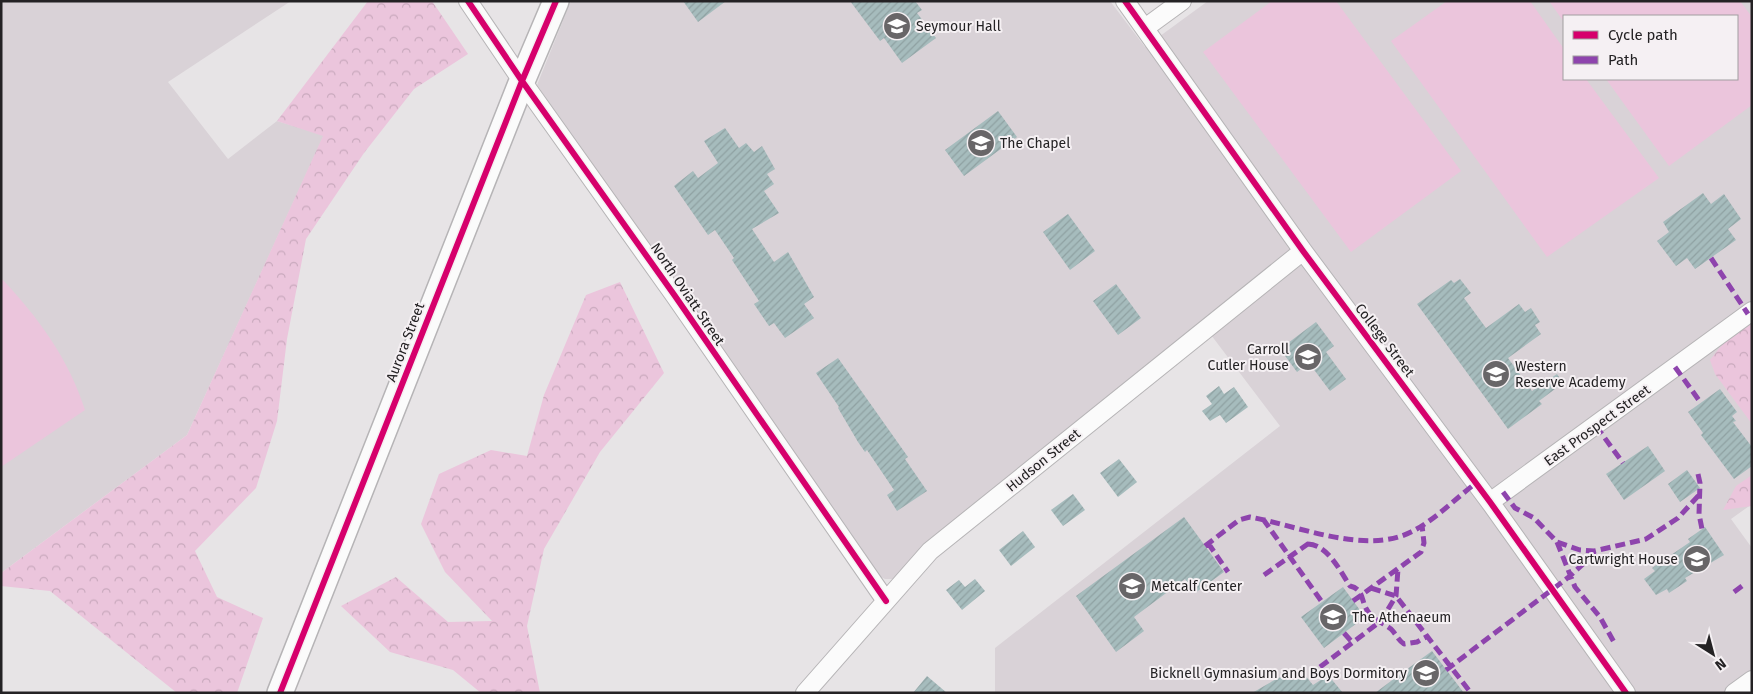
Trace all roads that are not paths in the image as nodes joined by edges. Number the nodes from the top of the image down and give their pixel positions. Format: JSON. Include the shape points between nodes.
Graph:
{"nodes":[{"id":1,"x":468,"y":1,"type":"edge"},
{"id":2,"x":556,"y":1,"type":"edge"},
{"id":3,"x":1126,"y":1,"type":"edge"},
{"id":4,"x":1182,"y":1,"type":"edge"},
{"id":5,"x":1145,"y":28,"type":"junction"},
{"id":6,"x":522,"y":81,"type":"junction"},
{"id":7,"x":1303,"y":252,"type":"junction"},
{"id":8,"x":1752,"y":311,"type":"edge"},
{"id":9,"x":1490,"y":502,"type":"junction"},
{"id":10,"x":886,"y":601,"type":"junction"},
{"id":11,"x":1752,"y":680,"type":"edge"},
{"id":12,"x":280,"y":693,"type":"edge"},
{"id":13,"x":805,"y":693,"type":"edge"},
{"id":14,"x":1626,"y":693,"type":"edge"},
{"id":15,"x":1734,"y":693,"type":"edge"}],
"edges":[{"from":1,"to":6,"type":"street","name":"North Oviatt Street"},
{"from":2,"to":6,"type":"street","name":"Aurora Street"},
{"from":3,"to":5,"type":"street","name":"College Street"},
{"from":4,"to":5,"type":"street"},
{"from":5,"to":7,"type":"street","name":"College Street"},
{"from":6,"to":10,"type":"street","name":"North Oviatt Street","via":[[647,255]]},
{"from":6,"to":12,"type":"street","name":"Aurora Street"},
{"from":7,"to":9,"type":"street","name":"College Street"},
{"from":7,"to":10,"type":"street","name":"Hudson Street","via":[[930,551]]},
{"from":8,"to":9,"type":"street","name":"East Prospect Street"},
{"from":9,"to":14,"type":"street","name":"College Street"},
{"from":10,"to":13,"type":"street","name":"Hudson Street"},
{"from":11,"to":15,"type":"street"}]}
